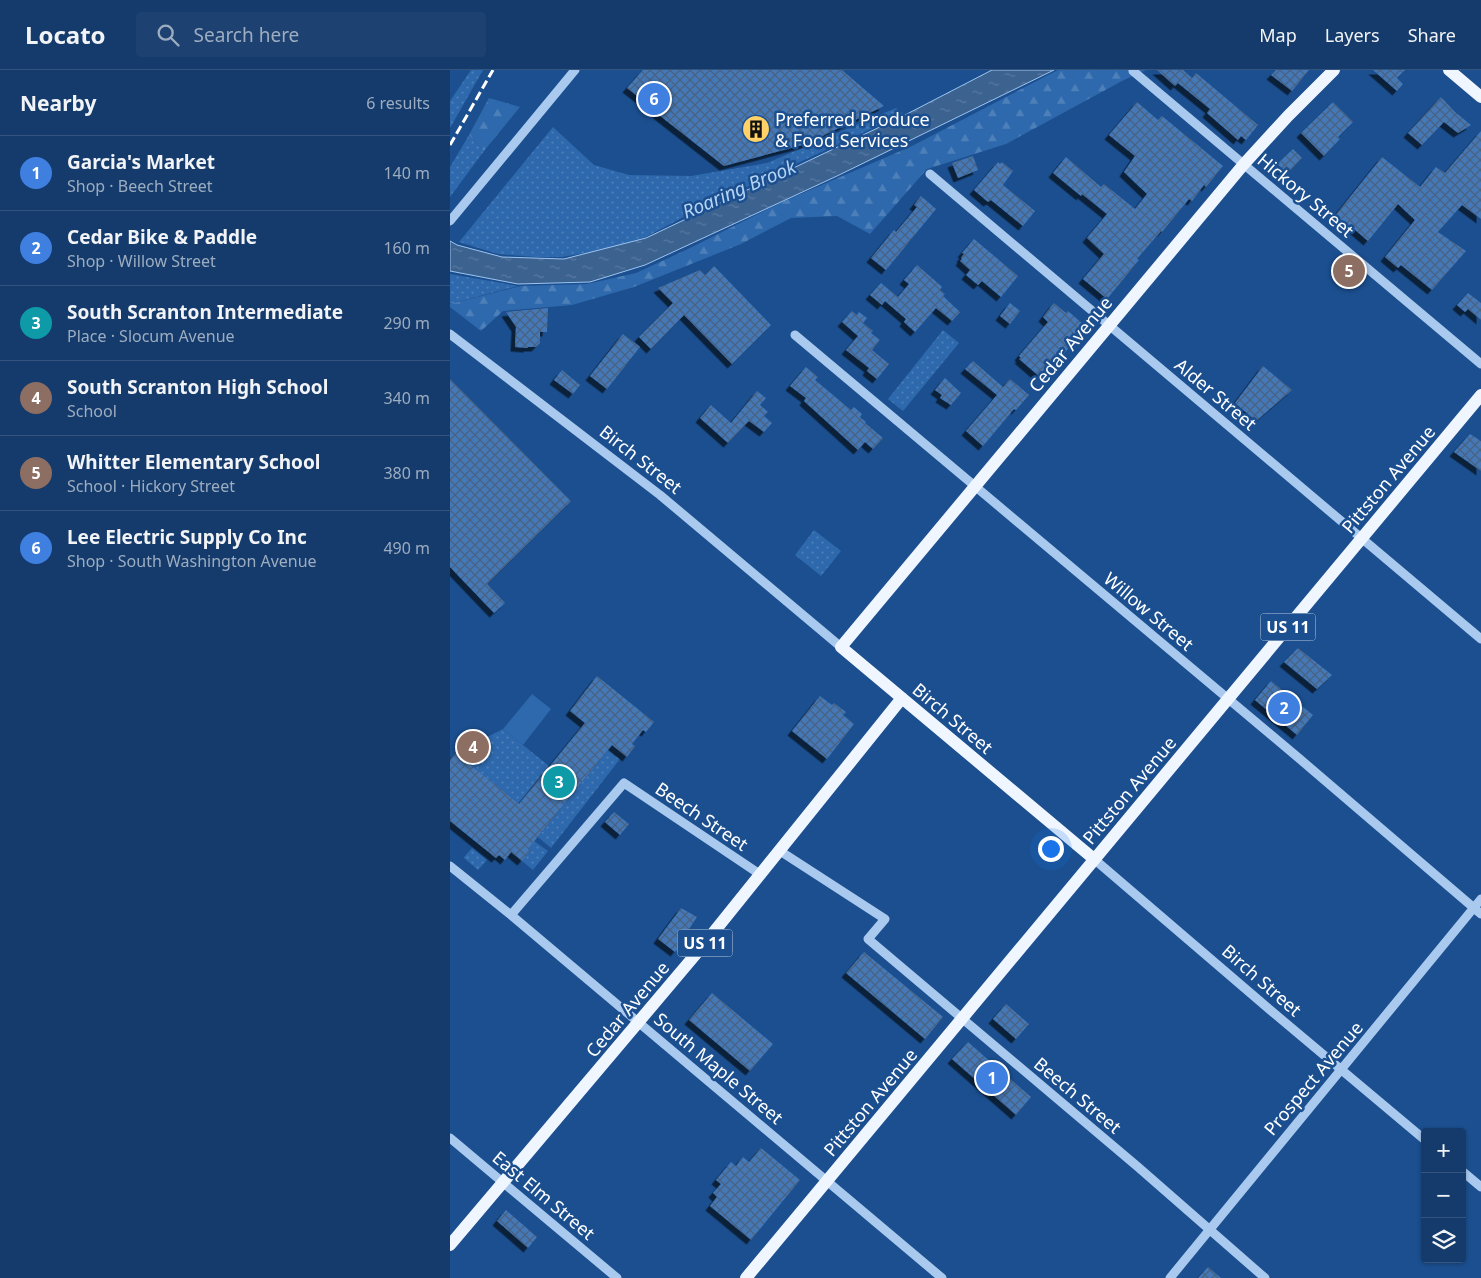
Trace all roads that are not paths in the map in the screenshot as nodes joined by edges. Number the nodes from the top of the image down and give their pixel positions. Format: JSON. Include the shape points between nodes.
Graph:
{"nodes":[{"id":1,"x":575,"y":70,"type":"edge"},
{"id":2,"x":1334,"y":70,"type":"edge"},
{"id":3,"x":1449,"y":70,"type":"edge"},
{"id":4,"x":1133,"y":71,"type":"dead end"},
{"id":5,"x":1481,"y":97,"type":"edge"},
{"id":6,"x":1244,"y":164,"type":"junction"},
{"id":7,"x":930,"y":174,"type":"dead end"},
{"id":8,"x":450,"y":221,"type":"edge"},
{"id":9,"x":1108,"y":325,"type":"junction"},
{"id":10,"x":450,"y":334,"type":"edge"},
{"id":11,"x":795,"y":334,"type":"dead end"},
{"id":12,"x":1481,"y":364,"type":"edge"},
{"id":13,"x":1481,"y":395,"type":"edge"},
{"id":14,"x":974,"y":486,"type":"junction"},
{"id":15,"x":1362,"y":538,"type":"junction"},
{"id":16,"x":1481,"y":639,"type":"edge"},
{"id":17,"x":840,"y":647,"type":"junction"},
{"id":18,"x":902,"y":698,"type":"junction"},
{"id":19,"x":1228,"y":699,"type":"junction"},
{"id":20,"x":780,"y":851,"type":"junction"},
{"id":21,"x":1094,"y":859,"type":"junction"},
{"id":22,"x":450,"y":866,"type":"edge"},
{"id":23,"x":761,"y":875,"type":"junction"},
{"id":24,"x":1481,"y":899,"type":"edge"},
{"id":25,"x":1477,"y":911,"type":"edge"},
{"id":26,"x":511,"y":915,"type":"junction"},
{"id":27,"x":962,"y":1018,"type":"junction"},
{"id":28,"x":639,"y":1022,"type":"junction"},
{"id":29,"x":1341,"y":1070,"type":"junction"},
{"id":30,"x":1421,"y":1137,"type":"edge"},
{"id":31,"x":450,"y":1138,"type":"edge"},
{"id":32,"x":1464,"y":1173,"type":"edge"},
{"id":33,"x":827,"y":1180,"type":"junction"},
{"id":34,"x":503,"y":1182,"type":"junction"},
{"id":35,"x":1481,"y":1187,"type":"edge"},
{"id":36,"x":1209,"y":1231,"type":"junction"},
{"id":37,"x":450,"y":1245,"type":"edge"},
{"id":38,"x":617,"y":1278,"type":"edge"},
{"id":39,"x":746,"y":1278,"type":"edge"},
{"id":40,"x":942,"y":1278,"type":"edge"},
{"id":41,"x":1170,"y":1278,"type":"edge"},
{"id":42,"x":1265,"y":1278,"type":"edge"}],
"edges":[{"from":1,"to":8,"type":"street"},
{"from":2,"to":6,"type":"main road","name":"Cedar Avenue"},
{"from":3,"to":5,"type":"main road"},
{"from":4,"to":6,"type":"street","name":"Hickory Street"},
{"from":6,"to":9,"type":"main road","name":"Cedar Avenue"},
{"from":6,"to":12,"type":"street","name":"Hickory Street"},
{"from":7,"to":9,"type":"street","name":"Alder Street"},
{"from":9,"to":14,"type":"main road","name":"Cedar Avenue"},
{"from":9,"to":15,"type":"street","name":"Alder Street"},
{"from":10,"to":17,"type":"street","name":"Birch Street","via":[[660,495]]},
{"from":11,"to":14,"type":"street","name":"Willow Street"},
{"from":13,"to":15,"type":"main road","name":"Pittston Avenue","number":"US 11"},
{"from":14,"to":17,"type":"main road","name":"Cedar Avenue"},
{"from":14,"to":19,"type":"street","name":"Willow Street"},
{"from":15,"to":16,"type":"street","name":"Alder Street"},
{"from":15,"to":19,"type":"main road","name":"Pittston Avenue","number":"US 11"},
{"from":17,"to":18,"type":"main road","name":"Birch Street"},
{"from":18,"to":20,"type":"main road","name":"Cedar Avenue","number":"US 11"},
{"from":18,"to":21,"type":"main road","name":"Birch Street"},
{"from":19,"to":21,"type":"main road","name":"Pittston Avenue","number":"US 11"},
{"from":19,"to":25,"type":"street","name":"Willow Street"},
{"from":20,"to":23,"type":"main road","name":"Cedar Avenue","number":"US 11"},
{"from":20,"to":27,"type":"street","name":"Beech Street","via":[[885,919],[868,939]]},
{"from":21,"to":27,"type":"main road","name":"Pittston Avenue"},
{"from":21,"to":29,"type":"street","name":"Birch Street"},
{"from":22,"to":26,"type":"street","name":"South Maple Street"},
{"from":23,"to":26,"type":"street","name":"Beech Street","via":[[624,784]]},
{"from":23,"to":28,"type":"main road","name":"Cedar Avenue","number":"US 11"},
{"from":24,"to":25,"type":"street","name":"Prospect Avenue"},
{"from":25,"to":29,"type":"street","name":"Prospect Avenue"},
{"from":26,"to":28,"type":"street","name":"South Maple Street"},
{"from":27,"to":33,"type":"main road","name":"Pittston Avenue"},
{"from":27,"to":36,"type":"street","name":"Beech Street"},
{"from":28,"to":33,"type":"street","name":"South Maple Street"},
{"from":28,"to":34,"type":"main road","name":"Cedar Avenue","number":"US 11"},
{"from":29,"to":30,"type":"street","name":"Birch Street"},
{"from":29,"to":36,"type":"street","name":"Prospect Avenue"},
{"from":31,"to":34,"type":"street","name":"East Elm Street"},
{"from":32,"to":35,"type":"street"},
{"from":33,"to":39,"type":"main road","name":"Pittston Avenue"},
{"from":33,"to":40,"type":"street","name":"South Maple Street"},
{"from":34,"to":37,"type":"main road","name":"Cedar Avenue","number":"US 11"},
{"from":34,"to":38,"type":"street","name":"East Elm Street"},
{"from":36,"to":41,"type":"street","name":"Prospect Avenue"},
{"from":36,"to":42,"type":"street","name":"Beech Street"}]}
